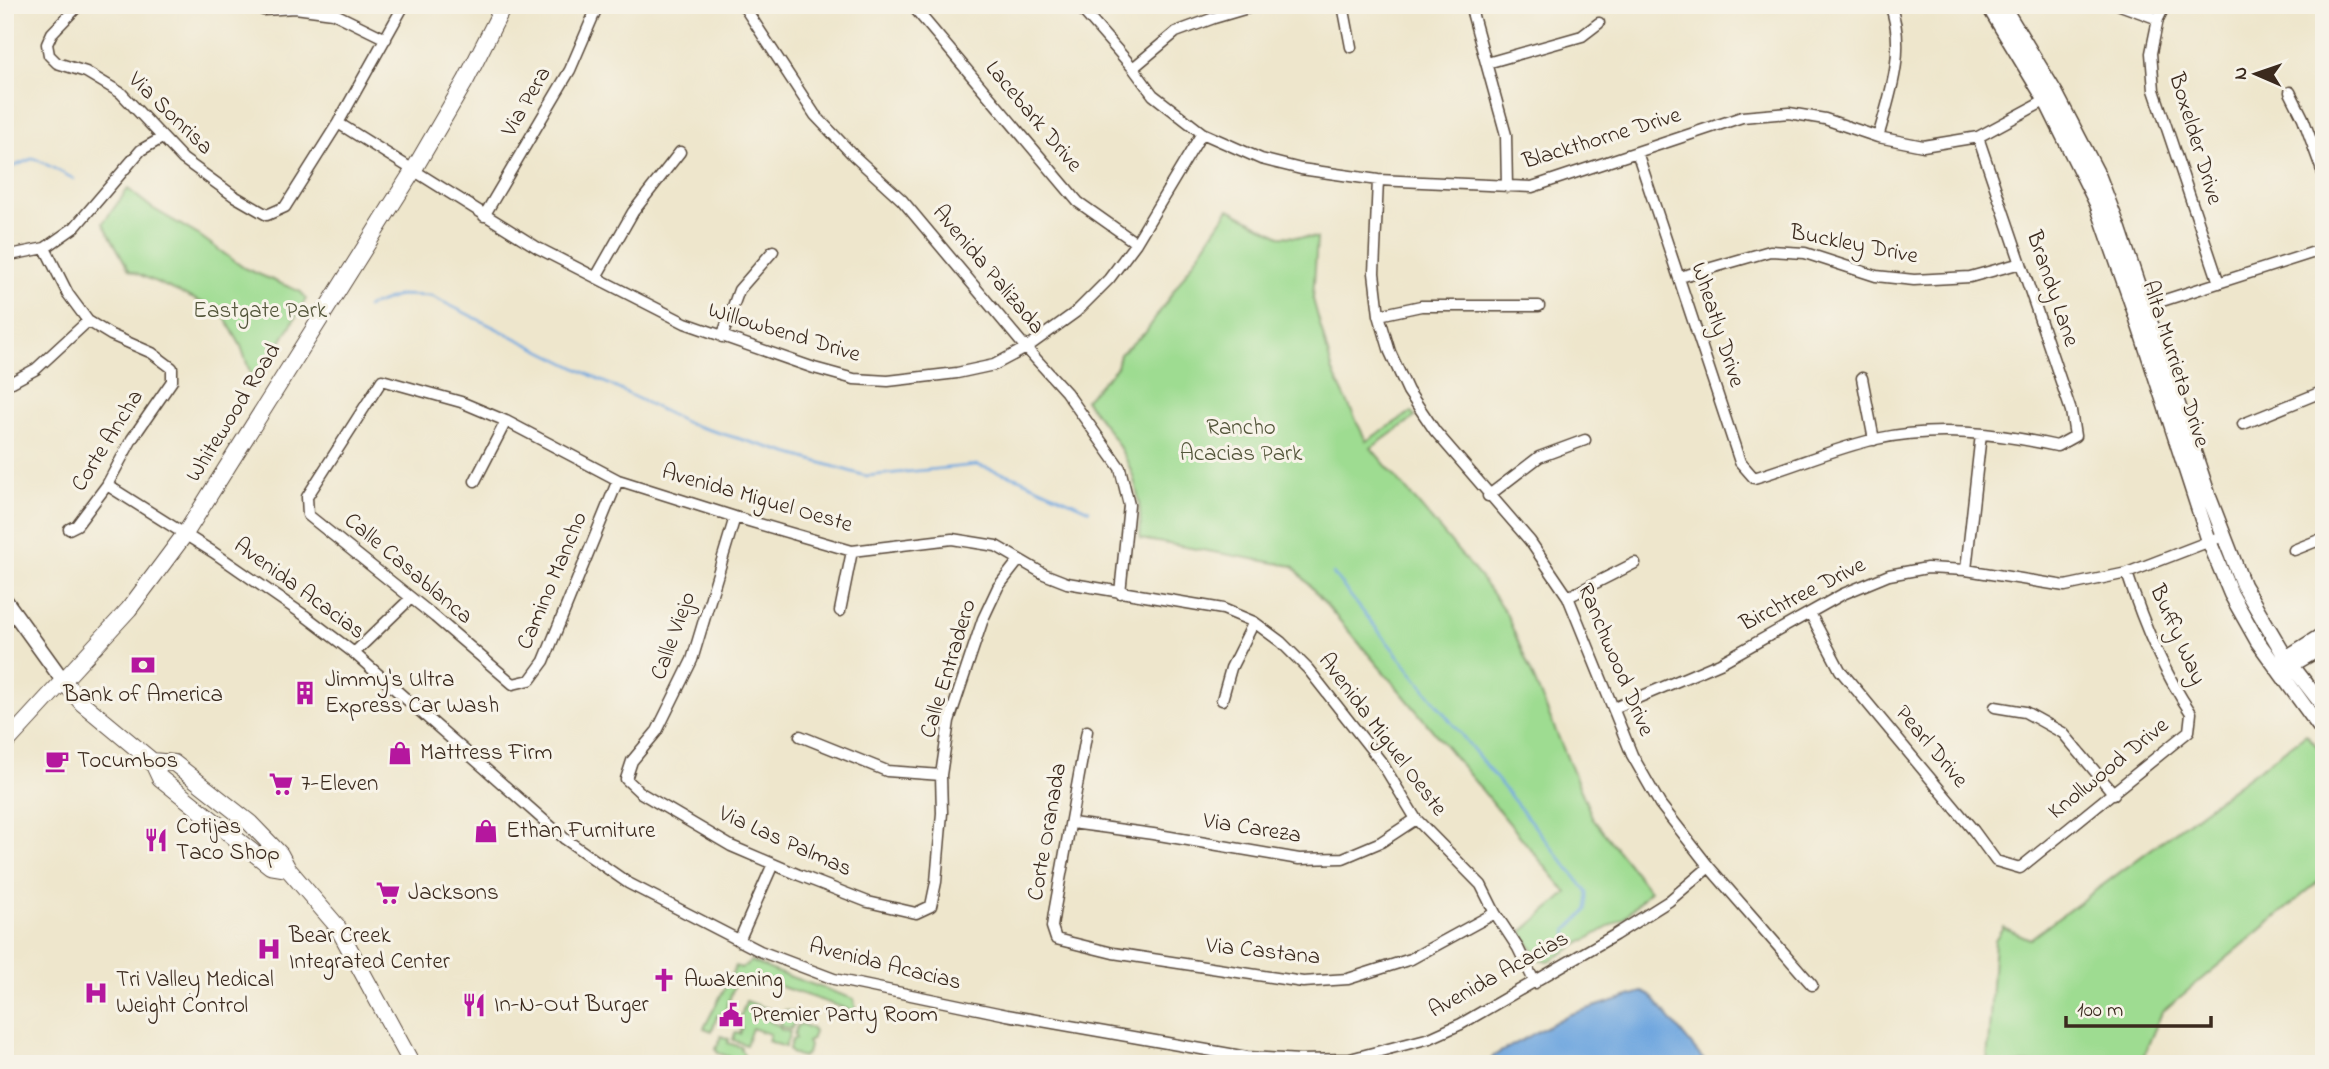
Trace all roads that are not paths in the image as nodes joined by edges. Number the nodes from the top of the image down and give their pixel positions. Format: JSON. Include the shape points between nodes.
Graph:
{"nodes":[{"id":1,"x":79,"y":5,"type":"edge"},
{"id":2,"x":404,"y":5,"type":"edge"},
{"id":3,"x":504,"y":5,"type":"edge"},
{"id":4,"x":598,"y":5,"type":"edge"},
{"id":5,"x":743,"y":5,"type":"edge"},
{"id":6,"x":912,"y":5,"type":"edge"},
{"id":7,"x":1078,"y":5,"type":"edge"},
{"id":8,"x":1258,"y":5,"type":"edge"},
{"id":9,"x":1342,"y":5,"type":"edge"},
{"id":10,"x":1470,"y":5,"type":"edge"},
{"id":11,"x":1890,"y":5,"type":"edge"},
{"id":12,"x":1988,"y":5,"type":"edge"},
{"id":13,"x":2002,"y":5,"type":"edge"},
{"id":14,"x":2120,"y":5,"type":"edge"},
{"id":15,"x":2165,"y":5,"type":"edge"},
{"id":16,"x":262,"y":10,"type":"dead end"},
{"id":17,"x":2158,"y":19,"type":"junction"},
{"id":18,"x":1599,"y":23,"type":"dead end"},
{"id":19,"x":386,"y":39,"type":"junction"},
{"id":20,"x":1351,"y":47,"type":"dead end"},
{"id":21,"x":1487,"y":63,"type":"junction"},
{"id":22,"x":1133,"y":68,"type":"junction"},
{"id":23,"x":2290,"y":92,"type":"dead end"},
{"id":24,"x":2051,"y":98,"type":"junction"},
{"id":25,"x":338,"y":123,"type":"junction"},
{"id":26,"x":1202,"y":133,"type":"junction"},
{"id":27,"x":1878,"y":137,"type":"junction"},
{"id":28,"x":1978,"y":137,"type":"junction"},
{"id":29,"x":162,"y":138,"type":"junction"},
{"id":30,"x":680,"y":152,"type":"dead end"},
{"id":31,"x":1637,"y":152,"type":"junction"},
{"id":32,"x":413,"y":171,"type":"junction"},
{"id":33,"x":2324,"y":176,"type":"edge"},
{"id":34,"x":1378,"y":180,"type":"junction"},
{"id":35,"x":1507,"y":187,"type":"junction"},
{"id":36,"x":484,"y":216,"type":"junction"},
{"id":37,"x":1136,"y":243,"type":"junction"},
{"id":38,"x":45,"y":248,"type":"junction"},
{"id":39,"x":2324,"y":249,"type":"edge"},
{"id":40,"x":773,"y":251,"type":"dead end"},
{"id":41,"x":5,"y":256,"type":"edge"},
{"id":42,"x":2021,"y":263,"type":"junction"},
{"id":43,"x":596,"y":277,"type":"junction"},
{"id":44,"x":1680,"y":277,"type":"junction"},
{"id":45,"x":2219,"y":283,"type":"junction"},
{"id":46,"x":1539,"y":306,"type":"dead end"},
{"id":47,"x":2140,"y":308,"type":"junction"},
{"id":48,"x":1378,"y":315,"type":"junction"},
{"id":49,"x":89,"y":321,"type":"junction"},
{"id":50,"x":722,"y":337,"type":"junction"},
{"id":51,"x":1026,"y":348,"type":"junction"},
{"id":52,"x":1861,"y":378,"type":"dead end"},
{"id":53,"x":382,"y":380,"type":"joint"},
{"id":54,"x":12,"y":382,"type":"dead end"},
{"id":55,"x":2324,"y":391,"type":"edge"},
{"id":56,"x":506,"y":421,"type":"junction"},
{"id":57,"x":2243,"y":424,"type":"dead end"},
{"id":58,"x":1981,"y":434,"type":"junction"},
{"id":59,"x":1585,"y":440,"type":"dead end"},
{"id":60,"x":1874,"y":440,"type":"junction"},
{"id":61,"x":618,"y":480,"type":"junction"},
{"id":62,"x":475,"y":481,"type":"dead end"},
{"id":63,"x":107,"y":485,"type":"junction"},
{"id":64,"x":1488,"y":496,"type":"junction"},
{"id":65,"x":736,"y":516,"type":"junction"},
{"id":66,"x":69,"y":529,"type":"dead end"},
{"id":67,"x":185,"y":534,"type":"junction"},
{"id":68,"x":2324,"y":538,"type":"edge"},
{"id":69,"x":2216,"y":539,"type":"junction"},
{"id":70,"x":2294,"y":550,"type":"dead end"},
{"id":71,"x":852,"y":551,"type":"junction"},
{"id":72,"x":1019,"y":560,"type":"junction"},
{"id":73,"x":1635,"y":563,"type":"dead end"},
{"id":74,"x":1966,"y":570,"type":"junction"},
{"id":75,"x":2127,"y":573,"type":"junction"},
{"id":76,"x":1120,"y":593,"type":"junction"},
{"id":77,"x":1568,"y":597,"type":"junction"},
{"id":78,"x":411,"y":598,"type":"junction"},
{"id":79,"x":5,"y":600,"type":"edge"},
{"id":80,"x":840,"y":611,"type":"dead end"},
{"id":81,"x":1810,"y":613,"type":"junction"},
{"id":82,"x":1254,"y":622,"type":"junction"},
{"id":83,"x":2324,"y":634,"type":"edge"},
{"id":84,"x":2324,"y":646,"type":"edge"},
{"id":85,"x":354,"y":653,"type":"junction"},
{"id":86,"x":2283,"y":666,"type":"junction"},
{"id":87,"x":64,"y":682,"type":"junction"},
{"id":88,"x":513,"y":684,"type":"joint"},
{"id":89,"x":1222,"y":700,"type":"dead end"},
{"id":90,"x":1995,"y":707,"type":"dead end"},
{"id":91,"x":2324,"y":707,"type":"edge"},
{"id":92,"x":1614,"y":708,"type":"junction"},
{"id":93,"x":2191,"y":713,"type":"joint"},
{"id":94,"x":1087,"y":731,"type":"dead end"},
{"id":95,"x":2324,"y":733,"type":"edge"},
{"id":96,"x":800,"y":736,"type":"dead end"},
{"id":97,"x":5,"y":744,"type":"edge"},
{"id":98,"x":632,"y":761,"type":"joint"},
{"id":99,"x":941,"y":775,"type":"junction"},
{"id":100,"x":2114,"y":793,"type":"junction"},
{"id":101,"x":1416,"y":819,"type":"junction"},
{"id":102,"x":1072,"y":823,"type":"junction"},
{"id":103,"x":2041,"y":850,"type":"joint"},
{"id":104,"x":773,"y":864,"type":"junction"},
{"id":105,"x":1709,"y":867,"type":"junction"},
{"id":106,"x":936,"y":881,"type":"joint"},
{"id":107,"x":1495,"y":913,"type":"junction"},
{"id":108,"x":1056,"y":939,"type":"joint"},
{"id":109,"x":739,"y":941,"type":"junction"},
{"id":110,"x":1535,"y":983,"type":"junction"},
{"id":111,"x":1812,"y":985,"type":"dead end"},
{"id":112,"x":412,"y":1064,"type":"edge"}],
"edges":[{"from":1,"to":29,"type":"street","name":"Via Sonrisa","via":[[52,33],[49,55],[121,93]]},
{"from":2,"to":19,"type":"street"},
{"from":3,"to":32,"type":"main road","name":"Whitewood Road"},
{"from":4,"to":36,"type":"street","name":"Via Pera","via":[[569,70]]},
{"from":5,"to":51,"type":"street","name":"Avenida Palizada","via":[[815,115],[902,200]]},
{"from":6,"to":37,"type":"street","name":"Lacebark Drive","via":[[1078,202]]},
{"from":7,"to":22,"type":"street","name":"Blackthorne Drive"},
{"from":8,"to":22,"type":"street","via":[[1176,32]]},
{"from":9,"to":20,"type":"street"},
{"from":10,"to":21,"type":"street"},
{"from":11,"to":27,"type":"street","via":[[1896,20],[1896,76]]},
{"from":12,"to":24,"type":"street","name":"Alta Murrieta Drive"},
{"from":13,"to":24,"type":"street","name":"Alta Murrieta Drive"},
{"from":14,"to":17,"type":"street"},
{"from":15,"to":17,"type":"street","name":"Boxelder Drive"},
{"from":16,"to":19,"type":"street","via":[[333,13]]},
{"from":17,"to":45,"type":"street","name":"Boxelder Drive","via":[[2151,53],[2154,90]]},
{"from":18,"to":21,"type":"street","via":[[1582,36]]},
{"from":19,"to":25,"type":"street"},
{"from":21,"to":35,"type":"street","via":[[1506,135]]},
{"from":22,"to":26,"type":"street","name":"Blackthorne Drive","via":[[1153,95]]},
{"from":23,"to":33,"type":"street"},
{"from":24,"to":28,"type":"street","name":"Blackthorne Drive"},
{"from":24,"to":47,"type":"street","name":"Alta Murrieta Drive","via":[[2099,177]]},
{"from":25,"to":29,"type":"street","name":"Via Sonrisa","via":[[285,207],[267,215],[193,167]]},
{"from":25,"to":32,"type":"street","name":"Willowbend Drive"},
{"from":26,"to":34,"type":"street","name":"Blackthorne Drive","via":[[1261,159]]},
{"from":26,"to":37,"type":"street","name":"Willowbend Drive"},
{"from":27,"to":28,"type":"street","name":"Blackthorne Drive","via":[[1923,146]]},
{"from":27,"to":31,"type":"street","name":"Blackthorne Drive","via":[[1825,119],[1789,113],[1742,117]]},
{"from":28,"to":42,"type":"street","name":"Brandy Lane"},
{"from":29,"to":38,"type":"street","via":[[141,150],[75,227]]},
{"from":30,"to":43,"type":"street","via":[[633,212]]},
{"from":31,"to":35,"type":"street","name":"Blackthorne Drive","via":[[1532,187]]},
{"from":31,"to":44,"type":"street","name":"Wheatly Drive"},
{"from":32,"to":36,"type":"street","name":"Willowbend Drive"},
{"from":32,"to":67,"type":"main road","name":"Whitewood Road"},
{"from":34,"to":35,"type":"street","name":"Blackthorne Drive"},
{"from":34,"to":48,"type":"street","name":"Ranchwood Drive","via":[[1374,273]]},
{"from":36,"to":43,"type":"street","name":"Willowbend Drive"},
{"from":37,"to":51,"type":"street","name":"Willowbend Drive","via":[[1110,279],[1076,312]]},
{"from":38,"to":41,"type":"street"},
{"from":38,"to":49,"type":"street","via":[[68,294]]},
{"from":39,"to":45,"type":"street"},
{"from":40,"to":50,"type":"street","via":[[739,290]]},
{"from":42,"to":44,"type":"street","name":"Buckley Drive","via":[[1970,277],[1914,280],[1876,275],[1804,253],[1770,251]]},
{"from":42,"to":58,"type":"street","name":"Brandy Lane","via":[[2075,436],[2057,446]]},
{"from":43,"to":50,"type":"street","name":"Willowbend Drive"},
{"from":44,"to":60,"type":"street","name":"Wheatly Drive","via":[[1740,462],[1754,478]]},
{"from":45,"to":47,"type":"street"},
{"from":46,"to":48,"type":"street","via":[[1421,306]]},
{"from":47,"to":69,"type":"street","name":"Alta Murrieta Drive"},
{"from":48,"to":64,"type":"street","name":"Ranchwood Drive","via":[[1408,391]]},
{"from":49,"to":54,"type":"street","via":[[36,369]]},
{"from":49,"to":63,"type":"street","name":"Corte Ancha","via":[[172,368],[172,381]]},
{"from":50,"to":51,"type":"street","name":"Willowbend Drive","via":[[853,379],[888,381],[995,365]]},
{"from":51,"to":76,"type":"street","name":"Avenida Palizada","via":[[1066,392],[1120,468],[1129,505]]},
{"from":52,"to":60,"type":"street"},
{"from":53,"to":56,"type":"street","name":"Avenida Miguel Oeste","via":[[461,401]]},
{"from":53,"to":78,"type":"street","name":"Calle Casablanca","via":[[307,497],[308,515]]},
{"from":55,"to":57,"type":"street"},
{"from":56,"to":61,"type":"street","name":"Avenida Miguel Oeste"},
{"from":56,"to":62,"type":"street"},
{"from":58,"to":60,"type":"street","via":[[1944,430]]},
{"from":58,"to":74,"type":"street"},
{"from":59,"to":64,"type":"street","via":[[1539,457]]},
{"from":61,"to":65,"type":"street","name":"Avenida Miguel Oeste"},
{"from":61,"to":88,"type":"street","name":"Camino Mancho","via":[[544,661],[530,680]]},
{"from":63,"to":66,"type":"street","name":"Corte Ancha"},
{"from":63,"to":67,"type":"street","name":"Avenida Acacias"},
{"from":64,"to":77,"type":"street","name":"Ranchwood Drive","via":[[1530,541]]},
{"from":65,"to":71,"type":"street","name":"Avenida Miguel Oeste"},
{"from":65,"to":98,"type":"street","name":"Calle Viejo","via":[[692,660],[657,731]]},
{"from":67,"to":85,"type":"street","name":"Avenida Acacias"},
{"from":67,"to":87,"type":"main road","name":"Whitewood Road","via":[[129,609]]},
{"from":68,"to":70,"type":"street"},
{"from":69,"to":75,"type":"street","name":"Birchtree Drive"},
{"from":69,"to":86,"type":"street","name":"Alta Murrieta Drive","via":[[2231,594]]},
{"from":71,"to":72,"type":"street","name":"Avenida Miguel Oeste","via":[[952,539],[996,546]]},
{"from":71,"to":80,"type":"street"},
{"from":72,"to":76,"type":"street","name":"Avenida Miguel Oeste","via":[[1066,583]]},
{"from":72,"to":99,"type":"street","name":"Calle Entradero","via":[[998,587],[983,619],[949,721]]},
{"from":73,"to":77,"type":"street"},
{"from":74,"to":75,"type":"street","name":"Birchtree Drive","via":[[2065,586]]},
{"from":74,"to":81,"type":"street","name":"Birchtree Drive","via":[[1927,568],[1889,575]]},
{"from":75,"to":93,"type":"street","name":"Buffy Way","via":[[2142,621]]},
{"from":76,"to":82,"type":"street","name":"Avenida Miguel Oeste","via":[[1223,609]]},
{"from":77,"to":92,"type":"street","name":"Ranchwood Drive"},
{"from":78,"to":85,"type":"street"},
{"from":78,"to":88,"type":"street","name":"Calle Casablanca"},
{"from":79,"to":87,"type":"street"},
{"from":81,"to":92,"type":"street","name":"Birchtree Drive","via":[[1720,663]]},
{"from":81,"to":103,"type":"street","name":"Pearl Drive","via":[[1840,670],[1996,861],[2020,868]]},
{"from":82,"to":89,"type":"street","via":[[1231,668]]},
{"from":82,"to":101,"type":"street","name":"Avenida Miguel Oeste","via":[[1308,669],[1382,763]]},
{"from":83,"to":86,"type":"street"},
{"from":84,"to":86,"type":"street"},
{"from":85,"to":109,"type":"street","name":"Avenida Acacias","via":[[565,839],[628,883]]},
{"from":86,"to":91,"type":"street","name":"Alta Murrieta Drive"},
{"from":86,"to":95,"type":"street","name":"Alta Murrieta Drive"},
{"from":87,"to":97,"type":"main road","name":"Whitewood Road"},
{"from":87,"to":112,"type":"main road","via":[[82,703],[152,761],[160,778],[270,866],[288,869],[337,926]]},
{"from":90,"to":100,"type":"street","via":[[2025,712],[2063,733]]},
{"from":92,"to":105,"type":"street","name":"Ranchwood Drive","via":[[1632,755],[1660,804]]},
{"from":93,"to":100,"type":"street","name":"Knollwood Drive","via":[[2189,731]]},
{"from":94,"to":102,"type":"street","name":"Corte Oranada"},
{"from":96,"to":99,"type":"street","via":[[887,771]]},
{"from":98,"to":104,"type":"street","name":"Via Las Palmas","via":[[626,779],[641,793],[731,846]]},
{"from":99,"to":106,"type":"street","name":"Calle Entradero"},
{"from":100,"to":103,"type":"street","name":"Knollwood Drive"},
{"from":101,"to":102,"type":"street","name":"Via Careza","via":[[1381,842],[1343,858],[1299,859]]},
{"from":101,"to":107,"type":"street","name":"Avenida Miguel Oeste","via":[[1481,886]]},
{"from":102,"to":108,"type":"street","name":"Corte Oranada","via":[[1052,927]]},
{"from":104,"to":106,"type":"street","name":"Via Las Palmas","via":[[868,902],[916,913],[931,906]]},
{"from":104,"to":109,"type":"street"},
{"from":105,"to":110,"type":"street","name":"Avenida Acacias","via":[[1669,901]]},
{"from":105,"to":111,"type":"street","name":"Ranchwood Drive"},
{"from":107,"to":108,"type":"street","name":"Via Castana","via":[[1412,959],[1348,979],[1303,982],[1112,953]]},
{"from":107,"to":110,"type":"street","name":"Avenida Miguel Oeste"},
{"from":109,"to":110,"type":"street","name":"Avenida Acacias","via":[[834,979],[909,996],[1189,1048],[1300,1060],[1350,1059],[1430,1038]]}]}
